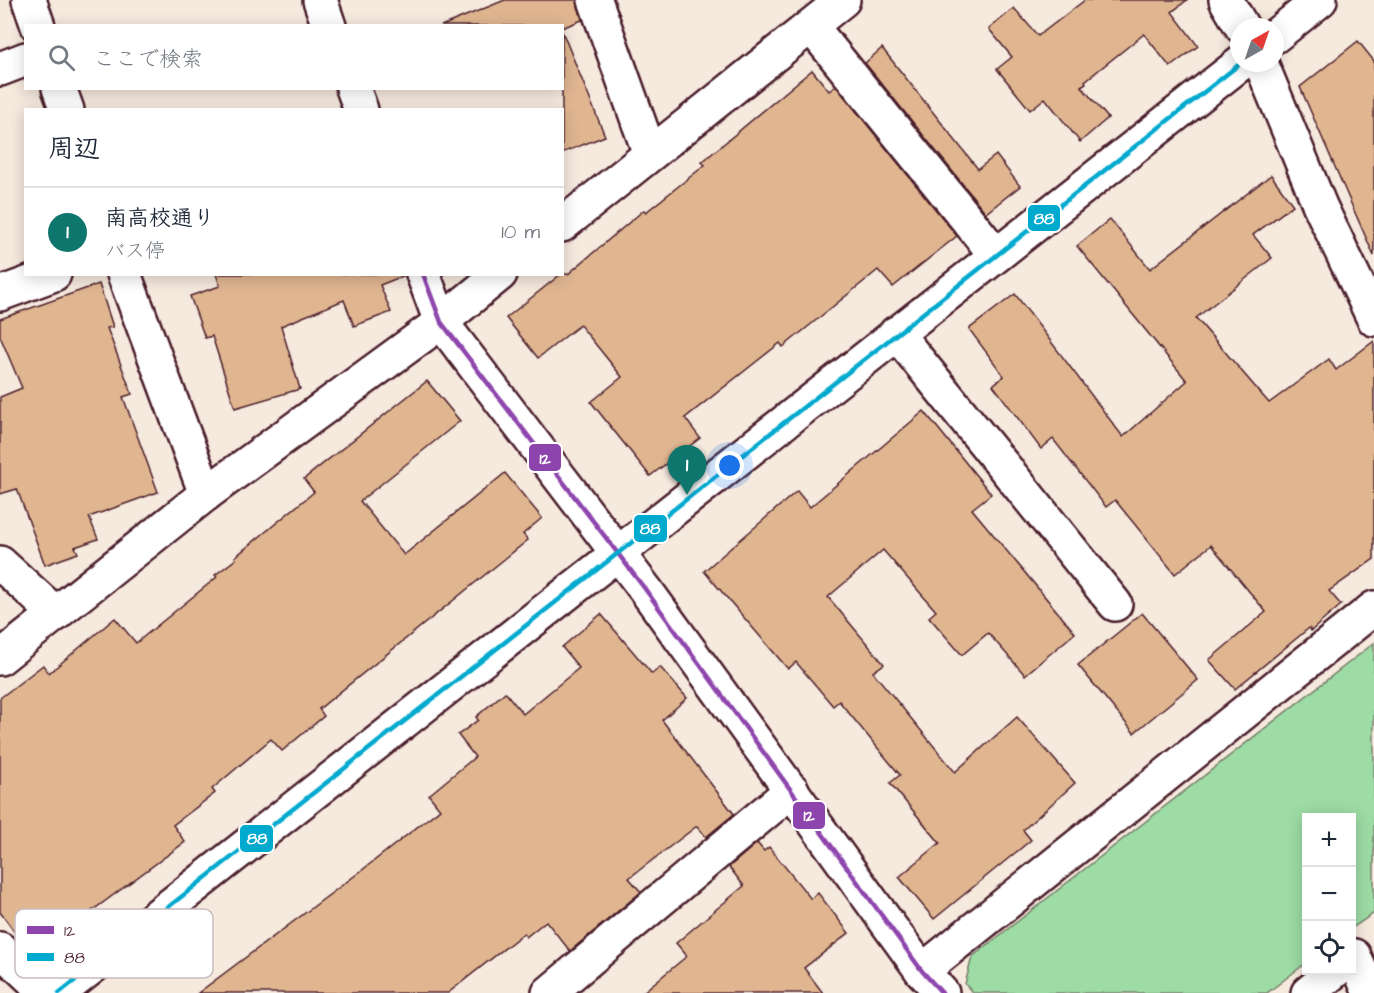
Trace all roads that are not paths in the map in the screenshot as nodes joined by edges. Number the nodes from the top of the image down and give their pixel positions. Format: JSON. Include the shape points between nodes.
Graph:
{"nodes":[{"id":1,"x":29,"y":0,"type":"edge"},
{"id":2,"x":320,"y":0,"type":"edge"},
{"id":3,"x":595,"y":0,"type":"edge"},
{"id":4,"x":843,"y":0,"type":"edge"},
{"id":5,"x":1226,"y":0,"type":"edge"},
{"id":6,"x":1320,"y":0,"type":"edge"},
{"id":7,"x":1237,"y":18,"type":"edge"},
{"id":8,"x":37,"y":24,"type":"edge"},
{"id":9,"x":328,"y":24,"type":"edge"},
{"id":10,"x":811,"y":26,"type":"junction"},
{"id":11,"x":1284,"y":29,"type":"edge"},
{"id":12,"x":24,"y":60,"type":"edge"},
{"id":13,"x":0,"y":69,"type":"edge"},
{"id":14,"x":1230,"y":72,"type":"edge"},
{"id":15,"x":1266,"y":72,"type":"edge"},
{"id":16,"x":60,"y":90,"type":"edge"},
{"id":17,"x":354,"y":90,"type":"edge"},
{"id":18,"x":66,"y":108,"type":"edge"},
{"id":19,"x":360,"y":108,"type":"edge"},
{"id":20,"x":651,"y":154,"type":"junction"},
{"id":21,"x":564,"y":223,"type":"edge"},
{"id":22,"x":996,"y":255,"type":"junction"},
{"id":23,"x":49,"y":276,"type":"edge"},
{"id":24,"x":125,"y":276,"type":"edge"},
{"id":25,"x":424,"y":276,"type":"edge"},
{"id":26,"x":498,"y":276,"type":"edge"},
{"id":27,"x":0,"y":294,"type":"edge"},
{"id":28,"x":1374,"y":319,"type":"edge"},
{"id":29,"x":441,"y":322,"type":"junction"},
{"id":30,"x":897,"y":333,"type":"junction"},
{"id":31,"x":206,"y":494,"type":"junction"},
{"id":32,"x":619,"y":554,"type":"junction"},
{"id":33,"x":0,"y":563,"type":"edge"},
{"id":34,"x":1115,"y":604,"type":"dead end"},
{"id":35,"x":1374,"y":608,"type":"edge"},
{"id":36,"x":56,"y":614,"type":"junction"},
{"id":37,"x":0,"y":658,"type":"edge"},
{"id":38,"x":792,"y":790,"type":"junction"},
{"id":39,"x":166,"y":909,"type":"edge"},
{"id":40,"x":0,"y":950,"type":"edge"},
{"id":41,"x":1356,"y":960,"type":"edge"},
{"id":42,"x":15,"y":964,"type":"edge"},
{"id":43,"x":1330,"y":975,"type":"edge"},
{"id":44,"x":31,"y":978,"type":"edge"},
{"id":45,"x":78,"y":978,"type":"edge"},
{"id":46,"x":932,"y":982,"type":"edge"},
{"id":47,"x":47,"y":993,"type":"edge"},
{"id":48,"x":59,"y":993,"type":"edge"},
{"id":49,"x":549,"y":993,"type":"edge"},
{"id":50,"x":1308,"y":993,"type":"edge"},
{"id":51,"x":1371,"y":993,"type":"edge"}],
"edges":[{"from":1,"to":8,"type":"street"},
{"from":2,"to":9,"type":"street"},
{"from":3,"to":20,"type":"street"},
{"from":4,"to":10,"type":"street"},
{"from":5,"to":7,"type":"street"},
{"from":6,"to":11,"type":"street"},
{"from":10,"to":20,"type":"street"},
{"from":10,"to":22,"type":"street"},
{"from":12,"to":13,"type":"street"},
{"from":14,"to":22,"type":"street"},
{"from":15,"to":28,"type":"street","via":[[1320,206]]},
{"from":16,"to":18,"type":"street"},
{"from":17,"to":19,"type":"street"},
{"from":20,"to":21,"type":"street"},
{"from":22,"to":30,"type":"street"},
{"from":23,"to":27,"type":"street"},
{"from":24,"to":31,"type":"street"},
{"from":25,"to":29,"type":"street"},
{"from":26,"to":29,"type":"street"},
{"from":29,"to":31,"type":"street"},
{"from":29,"to":32,"type":"street"},
{"from":30,"to":32,"type":"street"},
{"from":30,"to":34,"type":"street"},
{"from":31,"to":36,"type":"street"},
{"from":32,"to":38,"type":"street"},
{"from":32,"to":39,"type":"street"},
{"from":33,"to":36,"type":"street"},
{"from":35,"to":46,"type":"street"},
{"from":36,"to":37,"type":"street"},
{"from":38,"to":46,"type":"street"},
{"from":38,"to":49,"type":"street"},
{"from":40,"to":42,"type":"street"},
{"from":41,"to":51,"type":"street"},
{"from":43,"to":50,"type":"street"},
{"from":44,"to":47,"type":"street"},
{"from":45,"to":48,"type":"street"}]}
